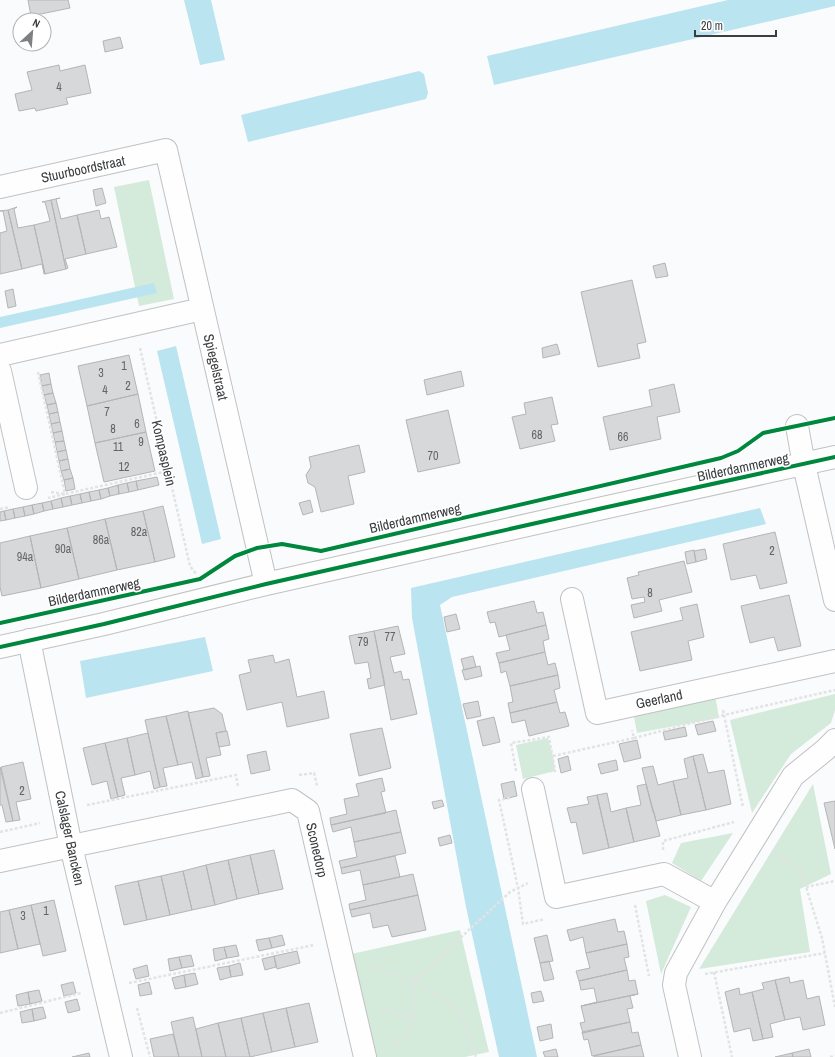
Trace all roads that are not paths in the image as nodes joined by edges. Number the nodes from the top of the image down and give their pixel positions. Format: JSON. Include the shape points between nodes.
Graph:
{"nodes":[{"id":1,"x":166,"y":150,"type":"joint"},
{"id":2,"x":0,"y":187,"type":"edge"},
{"id":3,"x":202,"y":309,"type":"junction"},
{"id":4,"x":0,"y":355,"type":"edge"},
{"id":5,"x":0,"y":371,"type":"edge"},
{"id":6,"x":797,"y":426,"type":"dead end"},
{"id":7,"x":835,"y":458,"type":"edge"},
{"id":8,"x":804,"y":465,"type":"junction"},
{"id":9,"x":26,"y":488,"type":"road end"},
{"id":10,"x":266,"y":584,"type":"junction"},
{"id":11,"x":572,"y":599,"type":"dead end"},
{"id":12,"x":835,"y":600,"type":"edge"},
{"id":13,"x":28,"y":640,"type":"junction"},
{"id":14,"x":0,"y":647,"type":"edge"},
{"id":15,"x":835,"y":660,"type":"edge"},
{"id":16,"x":832,"y":746,"type":"edge"},
{"id":17,"x":533,"y":787,"type":"road end"},
{"id":18,"x":71,"y":846,"type":"junction"},
{"id":19,"x":0,"y":861,"type":"edge"},
{"id":20,"x":715,"y":902,"type":"junction"},
{"id":21,"x":121,"y":1057,"type":"edge"},
{"id":22,"x":365,"y":1057,"type":"edge"},
{"id":23,"x":690,"y":1057,"type":"edge"}],
"edges":[{"from":1,"to":2,"type":"street","name":"Stuurboordstraat"},
{"from":1,"to":3,"type":"street","name":"Spiegelstraat"},
{"from":3,"to":4,"type":"street"},
{"from":3,"to":10,"type":"street","name":"Spiegelstraat"},
{"from":5,"to":9,"type":"street"},
{"from":6,"to":8,"type":"street"},
{"from":7,"to":8,"type":"street","name":"Bilderdammerweg"},
{"from":8,"to":10,"type":"street","name":"Bilderdammerweg"},
{"from":8,"to":12,"type":"street"},
{"from":10,"to":13,"type":"street","name":"Bilderdammerweg"},
{"from":11,"to":15,"type":"street","name":"Geerland","via":[[597,713]]},
{"from":13,"to":14,"type":"street","name":"Bilderdammerweg"},
{"from":13,"to":18,"type":"street","name":"Calslager Bancken"},
{"from":16,"to":20,"type":"street","via":[[793,776]]},
{"from":17,"to":20,"type":"street","via":[[556,897],[664,874]]},
{"from":18,"to":19,"type":"street","name":"Sconedorp"},
{"from":18,"to":21,"type":"street","name":"Calslager Bancken"},
{"from":18,"to":22,"type":"street","name":"Sconedorp","via":[[292,800],[308,811]]},
{"from":20,"to":23,"type":"street","via":[[676,973],[674,985]]}]}
